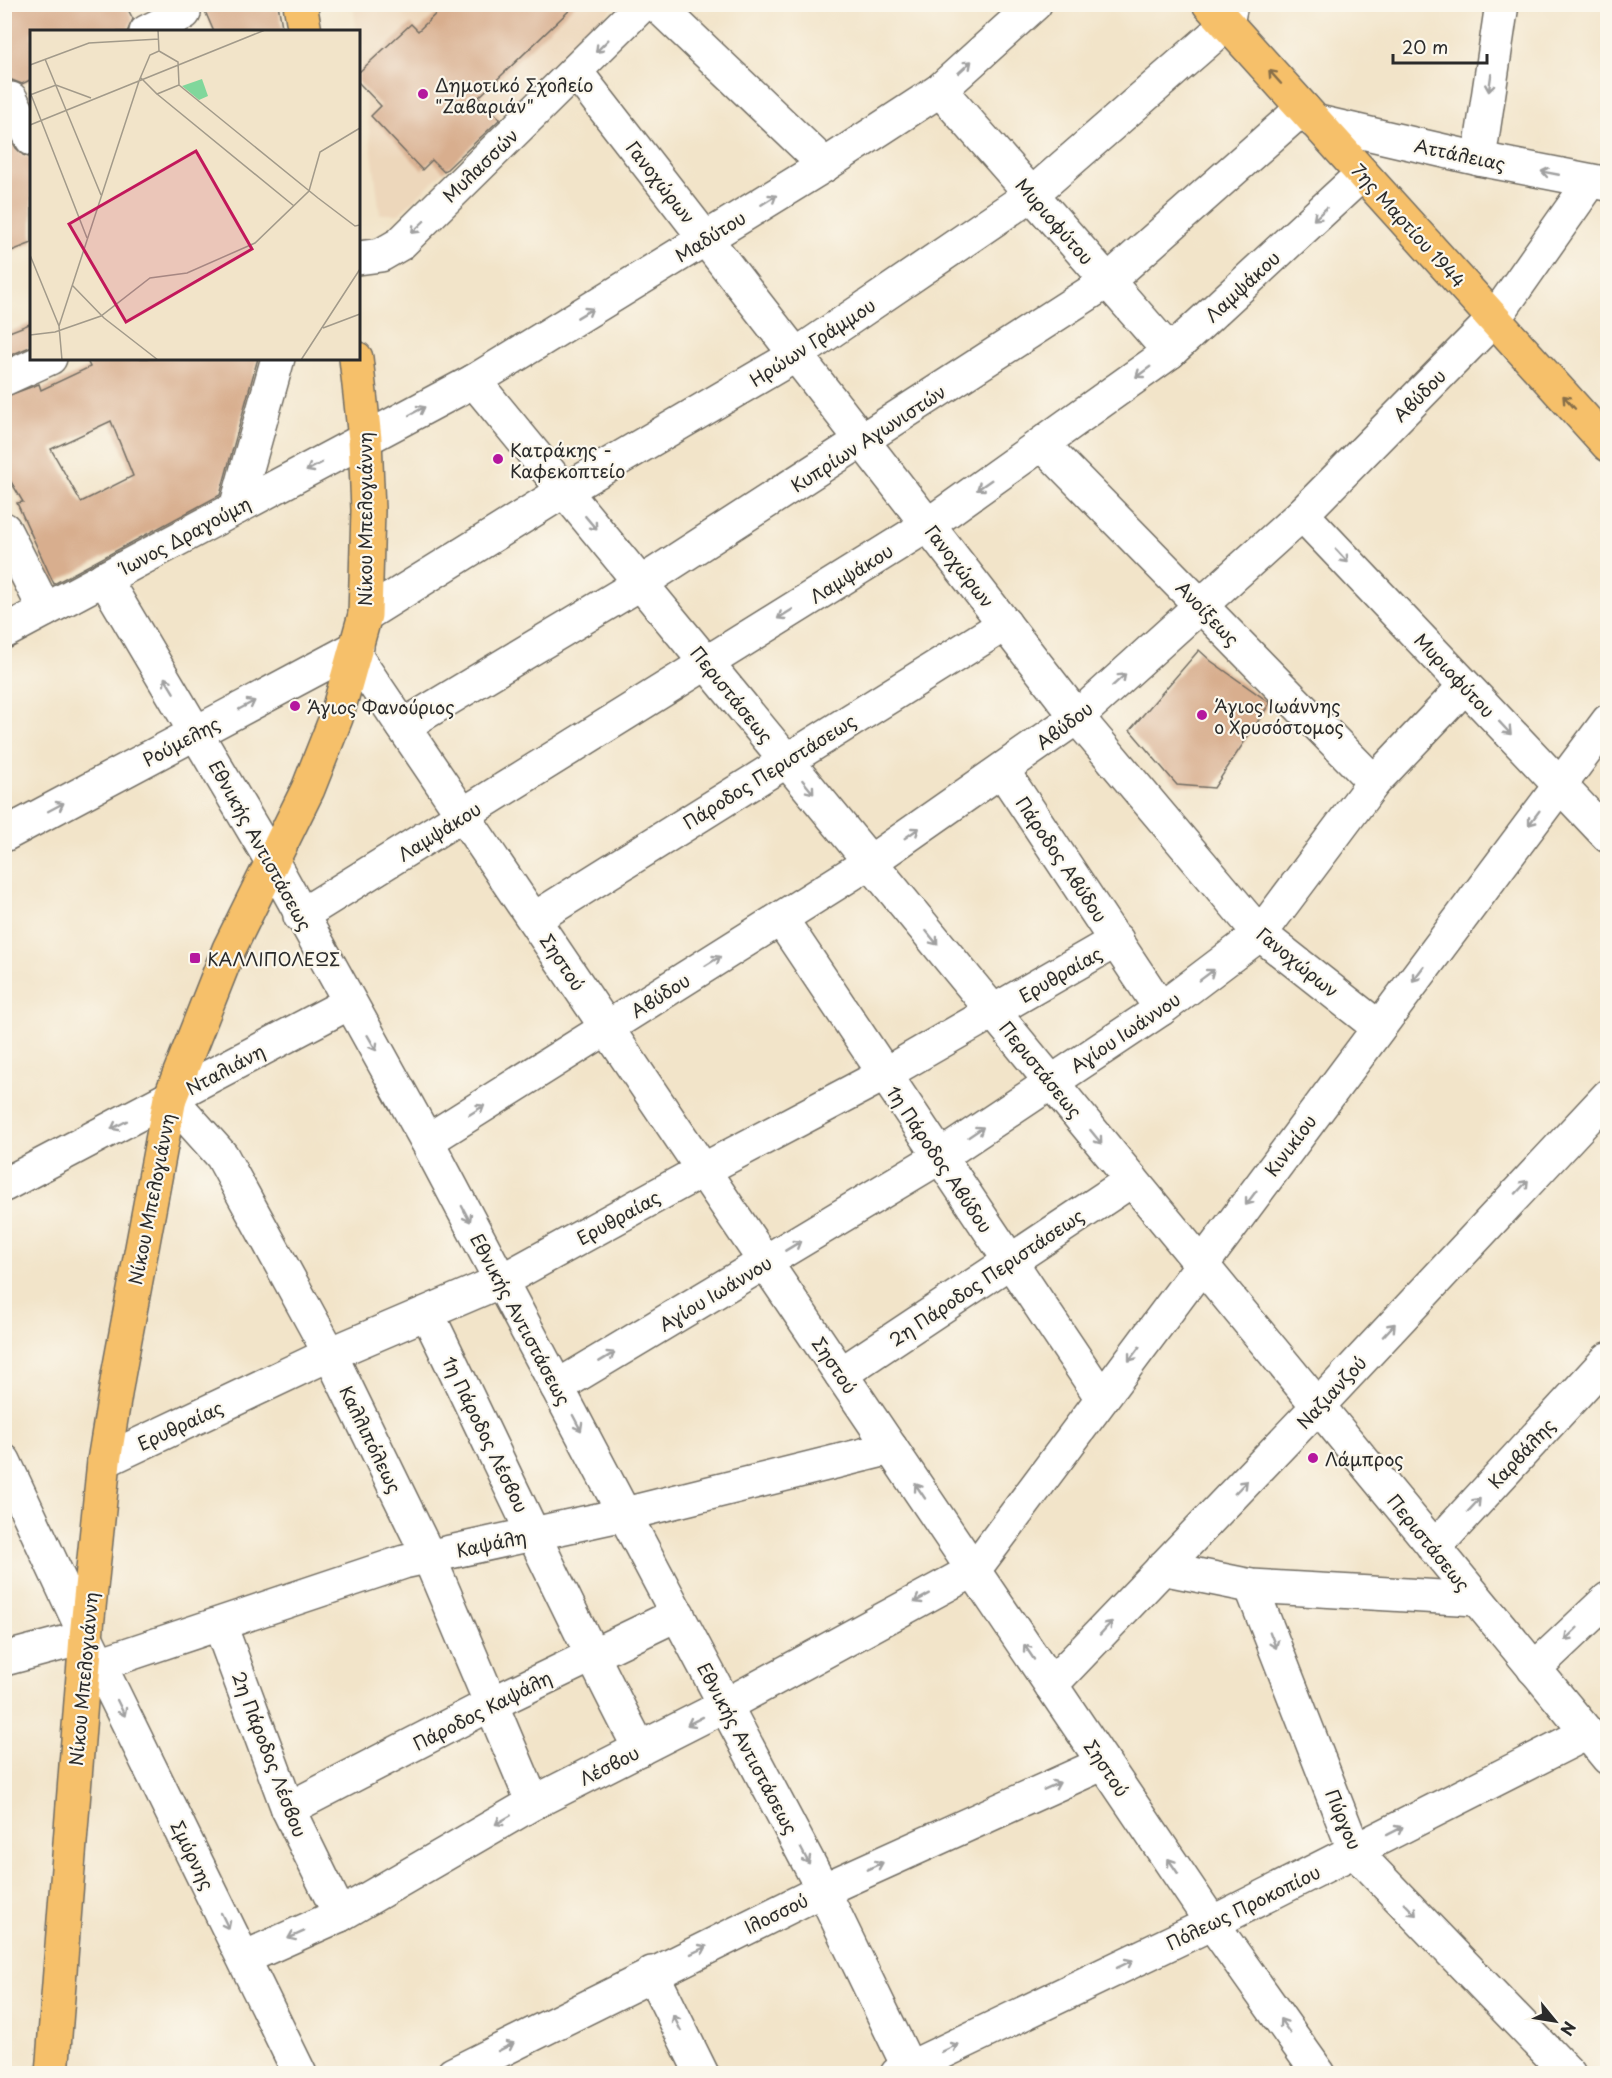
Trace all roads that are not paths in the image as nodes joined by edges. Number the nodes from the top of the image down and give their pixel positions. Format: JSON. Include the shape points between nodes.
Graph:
{"nodes":[{"id":1,"x":300,"y":4,"type":"edge"},
{"id":2,"x":643,"y":4,"type":"edge"},
{"id":3,"x":656,"y":4,"type":"edge"},
{"id":4,"x":1035,"y":4,"type":"edge"},
{"id":5,"x":1502,"y":4,"type":"edge"},
{"id":6,"x":1222,"y":11,"type":"edge"},
{"id":7,"x":185,"y":16,"type":"edge"},
{"id":8,"x":151,"y":30,"type":"edge"},
{"id":9,"x":305,"y":30,"type":"edge"},
{"id":10,"x":576,"y":72,"type":"junction"},
{"id":11,"x":940,"y":90,"type":"junction"},
{"id":12,"x":16,"y":97,"type":"edge"},
{"id":13,"x":1308,"y":115,"type":"junction"},
{"id":14,"x":30,"y":134,"type":"edge"},
{"id":15,"x":1479,"y":159,"type":"junction"},
{"id":16,"x":825,"y":165,"type":"junction"},
{"id":17,"x":1362,"y":174,"type":"junction"},
{"id":18,"x":1599,"y":183,"type":"edge"},
{"id":19,"x":1032,"y":194,"type":"junction"},
{"id":20,"x":706,"y":239,"type":"junction"},
{"id":21,"x":360,"y":258,"type":"edge"},
{"id":22,"x":1108,"y":281,"type":"junction"},
{"id":23,"x":1494,"y":319,"type":"junction"},
{"id":24,"x":1170,"y":352,"type":"junction"},
{"id":25,"x":796,"y":355,"type":"junction"},
{"id":26,"x":46,"y":360,"type":"edge"},
{"id":27,"x":277,"y":360,"type":"edge"},
{"id":28,"x":356,"y":360,"type":"edge"},
{"id":29,"x":4,"y":379,"type":"edge"},
{"id":30,"x":474,"y":381,"type":"junction"},
{"id":31,"x":365,"y":439,"type":"junction"},
{"id":32,"x":863,"y":442,"type":"junction"},
{"id":33,"x":1042,"y":444,"type":"junction"},
{"id":34,"x":1608,"y":445,"type":"edge"},
{"id":35,"x":564,"y":490,"type":"junction"},
{"id":36,"x":236,"y":508,"type":"junction"},
{"id":37,"x":1302,"y":514,"type":"junction"},
{"id":38,"x":928,"y":525,"type":"junction"},
{"id":39,"x":4,"y":530,"type":"edge"},
{"id":40,"x":104,"y":578,"type":"junction"},
{"id":41,"x":641,"y":584,"type":"junction"},
{"id":42,"x":1201,"y":606,"type":"junction"},
{"id":43,"x":45,"y":610,"type":"junction"},
{"id":44,"x":365,"y":615,"type":"junction"},
{"id":45,"x":1005,"y":624,"type":"junction"},
{"id":46,"x":4,"y":632,"type":"edge"},
{"id":47,"x":356,"y":651,"type":"junction"},
{"id":48,"x":706,"y":663,"type":"junction"},
{"id":49,"x":1465,"y":686,"type":"junction"},
{"id":50,"x":1077,"y":717,"type":"junction"},
{"id":51,"x":1608,"y":721,"type":"edge"},
{"id":52,"x":403,"y":726,"type":"junction"},
{"id":53,"x":197,"y":732,"type":"junction"},
{"id":54,"x":786,"y":760,"type":"junction"},
{"id":55,"x":1002,"y":770,"type":"junction"},
{"id":56,"x":1374,"y":782,"type":"junction"},
{"id":57,"x":1559,"y":785,"type":"junction"},
{"id":58,"x":464,"y":816,"type":"junction"},
{"id":59,"x":4,"y":835,"type":"edge"},
{"id":60,"x":1608,"y":836,"type":"edge"},
{"id":61,"x":870,"y":862,"type":"junction"},
{"id":62,"x":273,"y":863,"type":"junction"},
{"id":63,"x":300,"y":916,"type":"junction"},
{"id":64,"x":534,"y":919,"type":"junction"},
{"id":65,"x":781,"y":919,"type":"junction"},
{"id":66,"x":1260,"y":934,"type":"junction"},
{"id":67,"x":1117,"y":940,"type":"junction"},
{"id":68,"x":349,"y":1003,"type":"junction"},
{"id":69,"x":1161,"y":1010,"type":"junction"},
{"id":70,"x":994,"y":1012,"type":"junction"},
{"id":71,"x":1378,"y":1027,"type":"junction"},
{"id":72,"x":607,"y":1028,"type":"junction"},
{"id":73,"x":883,"y":1075,"type":"junction"},
{"id":74,"x":1052,"y":1083,"type":"junction"},
{"id":75,"x":1608,"y":1096,"type":"edge"},
{"id":76,"x":170,"y":1098,"type":"junction"},
{"id":77,"x":427,"y":1141,"type":"junction"},
{"id":78,"x":938,"y":1158,"type":"junction"},
{"id":79,"x":703,"y":1170,"type":"junction"},
{"id":80,"x":1132,"y":1180,"type":"junction"},
{"id":81,"x":4,"y":1185,"type":"edge"},
{"id":82,"x":1010,"y":1261,"type":"junction"},
{"id":83,"x":766,"y":1263,"type":"junction"},
{"id":84,"x":1200,"y":1265,"type":"junction"},
{"id":85,"x":501,"y":1281,"type":"junction"},
{"id":86,"x":427,"y":1313,"type":"junction"},
{"id":87,"x":330,"y":1354,"type":"junction"},
{"id":88,"x":1608,"y":1359,"type":"edge"},
{"id":89,"x":841,"y":1374,"type":"junction"},
{"id":90,"x":557,"y":1387,"type":"junction"},
{"id":91,"x":1102,"y":1398,"type":"junction"},
{"id":92,"x":1318,"y":1406,"type":"junction"},
{"id":93,"x":891,"y":1448,"type":"junction"},
{"id":94,"x":4,"y":1461,"type":"edge"},
{"id":95,"x":104,"y":1461,"type":"junction"},
{"id":96,"x":625,"y":1514,"type":"junction"},
{"id":97,"x":536,"y":1534,"type":"junction"},
{"id":98,"x":1434,"y":1548,"type":"junction"},
{"id":99,"x":429,"y":1557,"type":"junction"},
{"id":100,"x":1162,"y":1568,"type":"junction"},
{"id":101,"x":974,"y":1570,"type":"junction"},
{"id":102,"x":1251,"y":1586,"type":"junction"},
{"id":103,"x":1476,"y":1599,"type":"junction"},
{"id":104,"x":1608,"y":1599,"type":"edge"},
{"id":105,"x":678,"y":1614,"type":"junction"},
{"id":106,"x":220,"y":1624,"type":"junction"},
{"id":107,"x":93,"y":1651,"type":"junction"},
{"id":108,"x":592,"y":1656,"type":"junction"},
{"id":109,"x":4,"y":1659,"type":"edge"},
{"id":110,"x":1534,"y":1670,"type":"junction"},
{"id":111,"x":1051,"y":1685,"type":"junction"},
{"id":112,"x":491,"y":1704,"type":"junction"},
{"id":113,"x":726,"y":1705,"type":"junction"},
{"id":114,"x":1587,"y":1733,"type":"junction"},
{"id":115,"x":640,"y":1749,"type":"junction"},
{"id":116,"x":1608,"y":1758,"type":"edge"},
{"id":117,"x":1104,"y":1763,"type":"junction"},
{"id":118,"x":533,"y":1803,"type":"junction"},
{"id":119,"x":288,"y":1809,"type":"junction"},
{"id":120,"x":1355,"y":1852,"type":"junction"},
{"id":121,"x":823,"y":1890,"type":"junction"},
{"id":122,"x":340,"y":1915,"type":"junction"},
{"id":123,"x":1212,"y":1923,"type":"junction"},
{"id":124,"x":244,"y":1958,"type":"junction"},
{"id":125,"x":652,"y":1973,"type":"junction"},
{"id":126,"x":906,"y":2071,"type":"edge"},
{"id":127,"x":52,"y":2073,"type":"edge"},
{"id":128,"x":300,"y":2073,"type":"edge"},
{"id":129,"x":453,"y":2073,"type":"edge"},
{"id":130,"x":702,"y":2073,"type":"edge"},
{"id":131,"x":1319,"y":2073,"type":"edge"},
{"id":132,"x":1569,"y":2073,"type":"edge"}],
"edges":[{"from":1,"to":9,"type":"main road"},
{"from":2,"to":10,"type":"street","name":"Μυλασσών","one_way":true},
{"from":3,"to":16,"type":"street"},
{"from":11,"to":4,"type":"street","name":"Μαδύτου","one_way":true},
{"from":5,"to":15,"type":"street","one_way":true},
{"from":13,"to":6,"type":"main road","name":"7ης Μαρτίου 1944","one_way":true},
{"from":6,"to":19,"type":"street","name":"Ηρώων Γράμμου"},
{"from":7,"to":8,"type":"street"},
{"from":10,"to":20,"type":"street","name":"Γανοχώρων"},
{"from":10,"to":21,"type":"street","name":"Μυλασσών","one_way":true,"via":[[400,244],[381,255]]},
{"from":11,"to":16,"type":"street","name":"Μαδύτου"},
{"from":11,"to":19,"type":"street","name":"Μυριοφύτου"},
{"from":12,"to":14,"type":"street"},
{"from":13,"to":15,"type":"street","name":"Αττάλειας"},
{"from":13,"to":17,"type":"main road","name":"7ης Μαρτίου 1944"},
{"from":13,"to":22,"type":"street","name":"Κυπρίων Αγωνιστών"},
{"from":18,"to":15,"type":"street","name":"Αττάλειας","one_way":true},
{"from":20,"to":16,"type":"street","name":"Μαδύτου","one_way":true},
{"from":17,"to":23,"type":"main road","name":"7ης Μαρτίου 1944"},
{"from":17,"to":24,"type":"street","name":"Λαμψάκου","one_way":true},
{"from":18,"to":23,"type":"street","name":"Αβύδου"},
{"from":19,"to":22,"type":"street","name":"Μυριοφύτου"},
{"from":19,"to":25,"type":"street","name":"Ηρώων Γράμμου"},
{"from":20,"to":25,"type":"street","name":"Γανοχώρων"},
{"from":30,"to":20,"type":"street","name":"Μαδύτου","one_way":true},
{"from":22,"to":24,"type":"street","name":"Μυριοφύτου"},
{"from":22,"to":32,"type":"street","name":"Κυπρίων Αγωνιστών"},
{"from":34,"to":23,"type":"main road","name":"7ης Μαρτίου 1944","one_way":true},
{"from":23,"to":37,"type":"street","name":"Αβύδου"},
{"from":24,"to":33,"type":"street","name":"Λαμψάκου","one_way":true},
{"from":25,"to":32,"type":"street","name":"Γανοχώρων"},
{"from":25,"to":35,"type":"street","name":"Ηρώων Γράμμου"},
{"from":26,"to":29,"type":"street"},
{"from":27,"to":36,"type":"street"},
{"from":28,"to":31,"type":"main road","name":"Νίκου Μπελογιάννη"},
{"from":31,"to":30,"type":"street","name":"Μαδύτου","one_way":true},
{"from":30,"to":35,"type":"street","name":"Περιστάσεως"},
{"from":31,"to":36,"type":"street","name":"Ίωνος Δραγούμη","one_way":true},
{"from":31,"to":44,"type":"main road","name":"Νίκου Μπελογιάννη"},
{"from":32,"to":38,"type":"street","name":"Γανοχώρων"},
{"from":32,"to":41,"type":"street","name":"Κυπρίων Αγωνιστών"},
{"from":33,"to":38,"type":"street","name":"Λαμψάκου","one_way":true},
{"from":33,"to":42,"type":"street","name":"Ανοίξεως"},
{"from":35,"to":41,"type":"street","name":"Περιστάσεως","one_way":true},
{"from":35,"to":44,"type":"street","name":"Ηρώων Γράμμου"},
{"from":36,"to":40,"type":"street","name":"Ίωνος Δραγούμη"},
{"from":37,"to":42,"type":"street","name":"Αβύδου"},
{"from":37,"to":49,"type":"street","name":"Μυριοφύτου","one_way":true},
{"from":38,"to":45,"type":"street","name":"Γανοχώρων"},
{"from":38,"to":48,"type":"street","name":"Λαμψάκου","one_way":true},
{"from":39,"to":43,"type":"street"},
{"from":40,"to":43,"type":"street","name":"Ίωνος Δραγούμη"},
{"from":53,"to":40,"type":"street","name":"Εθνικής Αντιστάσεως","one_way":true},
{"from":41,"to":48,"type":"street","name":"Περιστάσεως"},
{"from":41,"to":52,"type":"street","name":"Κυπρίων Αγωνιστών"},
{"from":50,"to":42,"type":"street","name":"Αβύδου","one_way":true},
{"from":42,"to":56,"type":"street","name":"Ανοίξεως"},
{"from":43,"to":46,"type":"street","name":"Ίωνος Δραγούμη"},
{"from":44,"to":47,"type":"main road","name":"Νίκου Μπελογιάννη"},
{"from":45,"to":50,"type":"street","name":"Γανοχώρων"},
{"from":45,"to":54,"type":"street","name":"Πάροδος Περιστάσεως"},
{"from":47,"to":52,"type":"street","name":"Σηστού"},
{"from":53,"to":47,"type":"street","name":"Ρούμελης","one_way":true},
{"from":47,"to":62,"type":"main road","name":"Νίκου Μπελογιάννη","via":[[336,718]]},
{"from":48,"to":54,"type":"street","name":"Περιστάσεως"},
{"from":48,"to":58,"type":"street","name":"Λαμψάκου"},
{"from":49,"to":56,"type":"street","name":"Αγίου Ιωάννου"},
{"from":49,"to":57,"type":"street","name":"Μυριοφύτου","one_way":true},
{"from":50,"to":55,"type":"street","name":"Αβύδου"},
{"from":50,"to":66,"type":"street","name":"Γανοχώρων"},
{"from":51,"to":57,"type":"street","name":"Κινικίου"},
{"from":52,"to":58,"type":"street","name":"Σηστού"},
{"from":59,"to":53,"type":"street","name":"Ρούμελης","one_way":true},
{"from":53,"to":62,"type":"street","name":"Εθνικής Αντιστάσεως"},
{"from":54,"to":61,"type":"street","name":"Περιστάσεως","one_way":true},
{"from":54,"to":64,"type":"street","name":"Πάροδος Περιστάσεως"},
{"from":61,"to":55,"type":"street","name":"Αβύδου","one_way":true},
{"from":55,"to":67,"type":"street","name":"Πάροδος Αβύδου"},
{"from":56,"to":66,"type":"street","name":"Αγίου Ιωάννου"},
{"from":57,"to":60,"type":"street","name":"Μυριοφύτου"},
{"from":57,"to":71,"type":"street","name":"Κινικίου","one_way":true},
{"from":58,"to":63,"type":"street","name":"Λαμψάκου"},
{"from":58,"to":64,"type":"street","name":"Σηστού"},
{"from":61,"to":65,"type":"street","name":"Αβύδου"},
{"from":61,"to":70,"type":"street","name":"Περιστάσεως","one_way":true},
{"from":62,"to":63,"type":"street","name":"Εθνικής Αντιστάσεως"},
{"from":62,"to":76,"type":"main road","name":"Νίκου Μπελογιάννη","via":[[229,949]]},
{"from":63,"to":68,"type":"street","name":"Εθνικής Αντιστάσεως"},
{"from":64,"to":72,"type":"street","name":"Σηστού"},
{"from":72,"to":65,"type":"street","name":"Αβύδου","one_way":true},
{"from":65,"to":73,"type":"street","name":"1η Πάροδος Αβύδου"},
{"from":69,"to":66,"type":"street","name":"Αγίου Ιωάννου","one_way":true},
{"from":66,"to":71,"type":"street","name":"Γανοχώρων"},
{"from":67,"to":69,"type":"street","name":"Πάροδος Αβύδου"},
{"from":67,"to":70,"type":"street","name":"Ερυθραίας"},
{"from":68,"to":76,"type":"street","name":"Νταλιάνη"},
{"from":68,"to":77,"type":"street","name":"Εθνικής Αντιστάσεως","one_way":true},
{"from":69,"to":74,"type":"street","name":"Αγίου Ιωάννου"},
{"from":70,"to":73,"type":"street","name":"Ερυθραίας"},
{"from":70,"to":74,"type":"street","name":"Περιστάσεως"},
{"from":71,"to":84,"type":"street","name":"Κινικίου","one_way":true},
{"from":77,"to":72,"type":"street","name":"Αβύδου","one_way":true},
{"from":72,"to":79,"type":"street","name":"Σηστού"},
{"from":73,"to":78,"type":"street","name":"1η Πάροδος Αβύδου"},
{"from":73,"to":79,"type":"street","name":"Ερυθραίας"},
{"from":78,"to":74,"type":"street","name":"Αγίου Ιωάννου","one_way":true},
{"from":74,"to":80,"type":"street","name":"Περιστάσεως","one_way":true},
{"from":92,"to":75,"type":"street","name":"Ναζιανζού","one_way":true},
{"from":76,"to":81,"type":"street","name":"Νταλιάνη","one_way":true},
{"from":76,"to":87,"type":"street","name":"Καλλιπόλεως","via":[[222,1156]]},
{"from":76,"to":95,"type":"main road","name":"Νίκου Μπελογιάννη"},
{"from":77,"to":85,"type":"street","name":"Εθνικής Αντιστάσεως","one_way":true},
{"from":78,"to":82,"type":"street","name":"1η Πάροδος Αβύδου"},
{"from":83,"to":78,"type":"street","name":"Αγίου Ιωάννου","one_way":true},
{"from":79,"to":83,"type":"street","name":"Σηστού"},
{"from":79,"to":85,"type":"street","name":"Ερυθραίας"},
{"from":80,"to":82,"type":"street","name":"2η Πάροδος Περιστάσεως"},
{"from":80,"to":84,"type":"street","name":"Περιστάσεως"},
{"from":82,"to":89,"type":"street","name":"2η Πάροδος Περιστάσεως"},
{"from":82,"to":91,"type":"street","name":"1η Πάροδος Αβύδου"},
{"from":83,"to":89,"type":"street","name":"Σηστού"},
{"from":90,"to":83,"type":"street","name":"Αγίου Ιωάννου","one_way":true},
{"from":84,"to":91,"type":"street","name":"Κινικίου","one_way":true},
{"from":84,"to":92,"type":"street","name":"Περιστάσεως"},
{"from":85,"to":86,"type":"street","name":"Ερυθραίας"},
{"from":85,"to":90,"type":"street","name":"Εθνικής Αντιστάσεως"},
{"from":86,"to":87,"type":"street","name":"Ερυθραίας"},
{"from":86,"to":97,"type":"street","name":"1η Πάροδος Λέσβου"},
{"from":87,"to":95,"type":"street","name":"Ερυθραίας"},
{"from":87,"to":99,"type":"street","name":"Καλλιπόλεως"},
{"from":98,"to":88,"type":"street","name":"Καρβάλης","one_way":true},
{"from":89,"to":93,"type":"street","name":"Σηστού"},
{"from":90,"to":96,"type":"street","name":"Εθνικής Αντιστάσεως","one_way":true},
{"from":91,"to":101,"type":"street","name":"Κινικίου"},
{"from":92,"to":98,"type":"street","name":"Περιστάσεως"},
{"from":100,"to":92,"type":"street","name":"Ναζιανζού","one_way":true},
{"from":93,"to":96,"type":"street","name":"Καψάλη"},
{"from":101,"to":93,"type":"street","name":"Σηστού","one_way":true},
{"from":94,"to":107,"type":"street","name":"Σμύρνης"},
{"from":95,"to":107,"type":"main road","name":"Νίκου Μπελογιάννη"},
{"from":96,"to":97,"type":"street","name":"Καψάλη"},
{"from":96,"to":105,"type":"street","name":"Εθνικής Αντιστάσεως"},
{"from":97,"to":99,"type":"street","name":"Καψάλη"},
{"from":97,"to":108,"type":"street","name":"1η Πάροδος Λέσβου"},
{"from":98,"to":103,"type":"street","name":"Περιστάσεως"},
{"from":99,"to":106,"type":"street","name":"Καψάλη"},
{"from":99,"to":112,"type":"street","name":"Καλλιπόλεως"},
{"from":100,"to":102,"type":"street"},
{"from":111,"to":100,"type":"street","name":"Ναζιανζού","one_way":true},
{"from":111,"to":101,"type":"street","name":"Σηστού","one_way":true},
{"from":101,"to":113,"type":"street","name":"Λέσβου","one_way":true},
{"from":102,"to":103,"type":"street"},
{"from":102,"to":120,"type":"street","name":"Πύργου","one_way":true},
{"from":103,"to":110,"type":"street","name":"Περιστάσεως"},
{"from":104,"to":110,"type":"street","one_way":true},
{"from":105,"to":108,"type":"street","name":"Πάροδος Καψάλη"},
{"from":105,"to":113,"type":"street","name":"Εθνικής Αντιστάσεως"},
{"from":106,"to":107,"type":"street","name":"Καψάλη"},
{"from":106,"to":119,"type":"street","name":"2η Πάροδος Λέσβου"},
{"from":107,"to":109,"type":"street","name":"Καψάλη"},
{"from":107,"to":124,"type":"street","name":"Σμύρνης","one_way":true},
{"from":107,"to":127,"type":"main road","name":"Νίκου Μπελογιάννη"},
{"from":108,"to":112,"type":"street","name":"Πάροδος Καψάλη"},
{"from":108,"to":115,"type":"street","name":"1η Πάροδος Λέσβου"},
{"from":110,"to":114,"type":"street","name":"Περιστάσεως"},
{"from":111,"to":117,"type":"street","name":"Σηστού"},
{"from":112,"to":118,"type":"street","name":"Καλλιπόλεως"},
{"from":112,"to":119,"type":"street","name":"Πάροδος Καψάλη"},
{"from":113,"to":115,"type":"street","name":"Λέσβου","one_way":true},
{"from":113,"to":121,"type":"street","name":"Εθνικής Αντιστάσεως","one_way":true},
{"from":114,"to":116,"type":"street","name":"Περιστάσεως"},
{"from":120,"to":114,"type":"street","name":"Πόλεως Προκοπίου","one_way":true},
{"from":115,"to":118,"type":"street","name":"Λέσβου"},
{"from":121,"to":117,"type":"street","name":"Ιλοσσού","one_way":true},
{"from":123,"to":117,"type":"street","name":"Σηστού","one_way":true},
{"from":118,"to":122,"type":"street","name":"Λέσβου","one_way":true},
{"from":119,"to":122,"type":"street","name":"2η Πάροδος Λέσβου"},
{"from":120,"to":123,"type":"street","name":"Πόλεως Προκοπίου"},
{"from":120,"to":132,"type":"street","name":"Πύργου","one_way":true},
{"from":125,"to":121,"type":"street","name":"Ιλοσσού","one_way":true},
{"from":121,"to":126,"type":"street","name":"Εθνικής Αντιστάσεως"},
{"from":122,"to":124,"type":"street","name":"Λέσβου","one_way":true},
{"from":126,"to":123,"type":"street","name":"Πόλεως Προκοπίου","one_way":true},
{"from":131,"to":123,"type":"street","name":"Σηστού","one_way":true},
{"from":124,"to":128,"type":"street","name":"Σμύρνης"},
{"from":129,"to":125,"type":"street","name":"Ιλοσσού","one_way":true},
{"from":130,"to":125,"type":"street","one_way":true}]}
